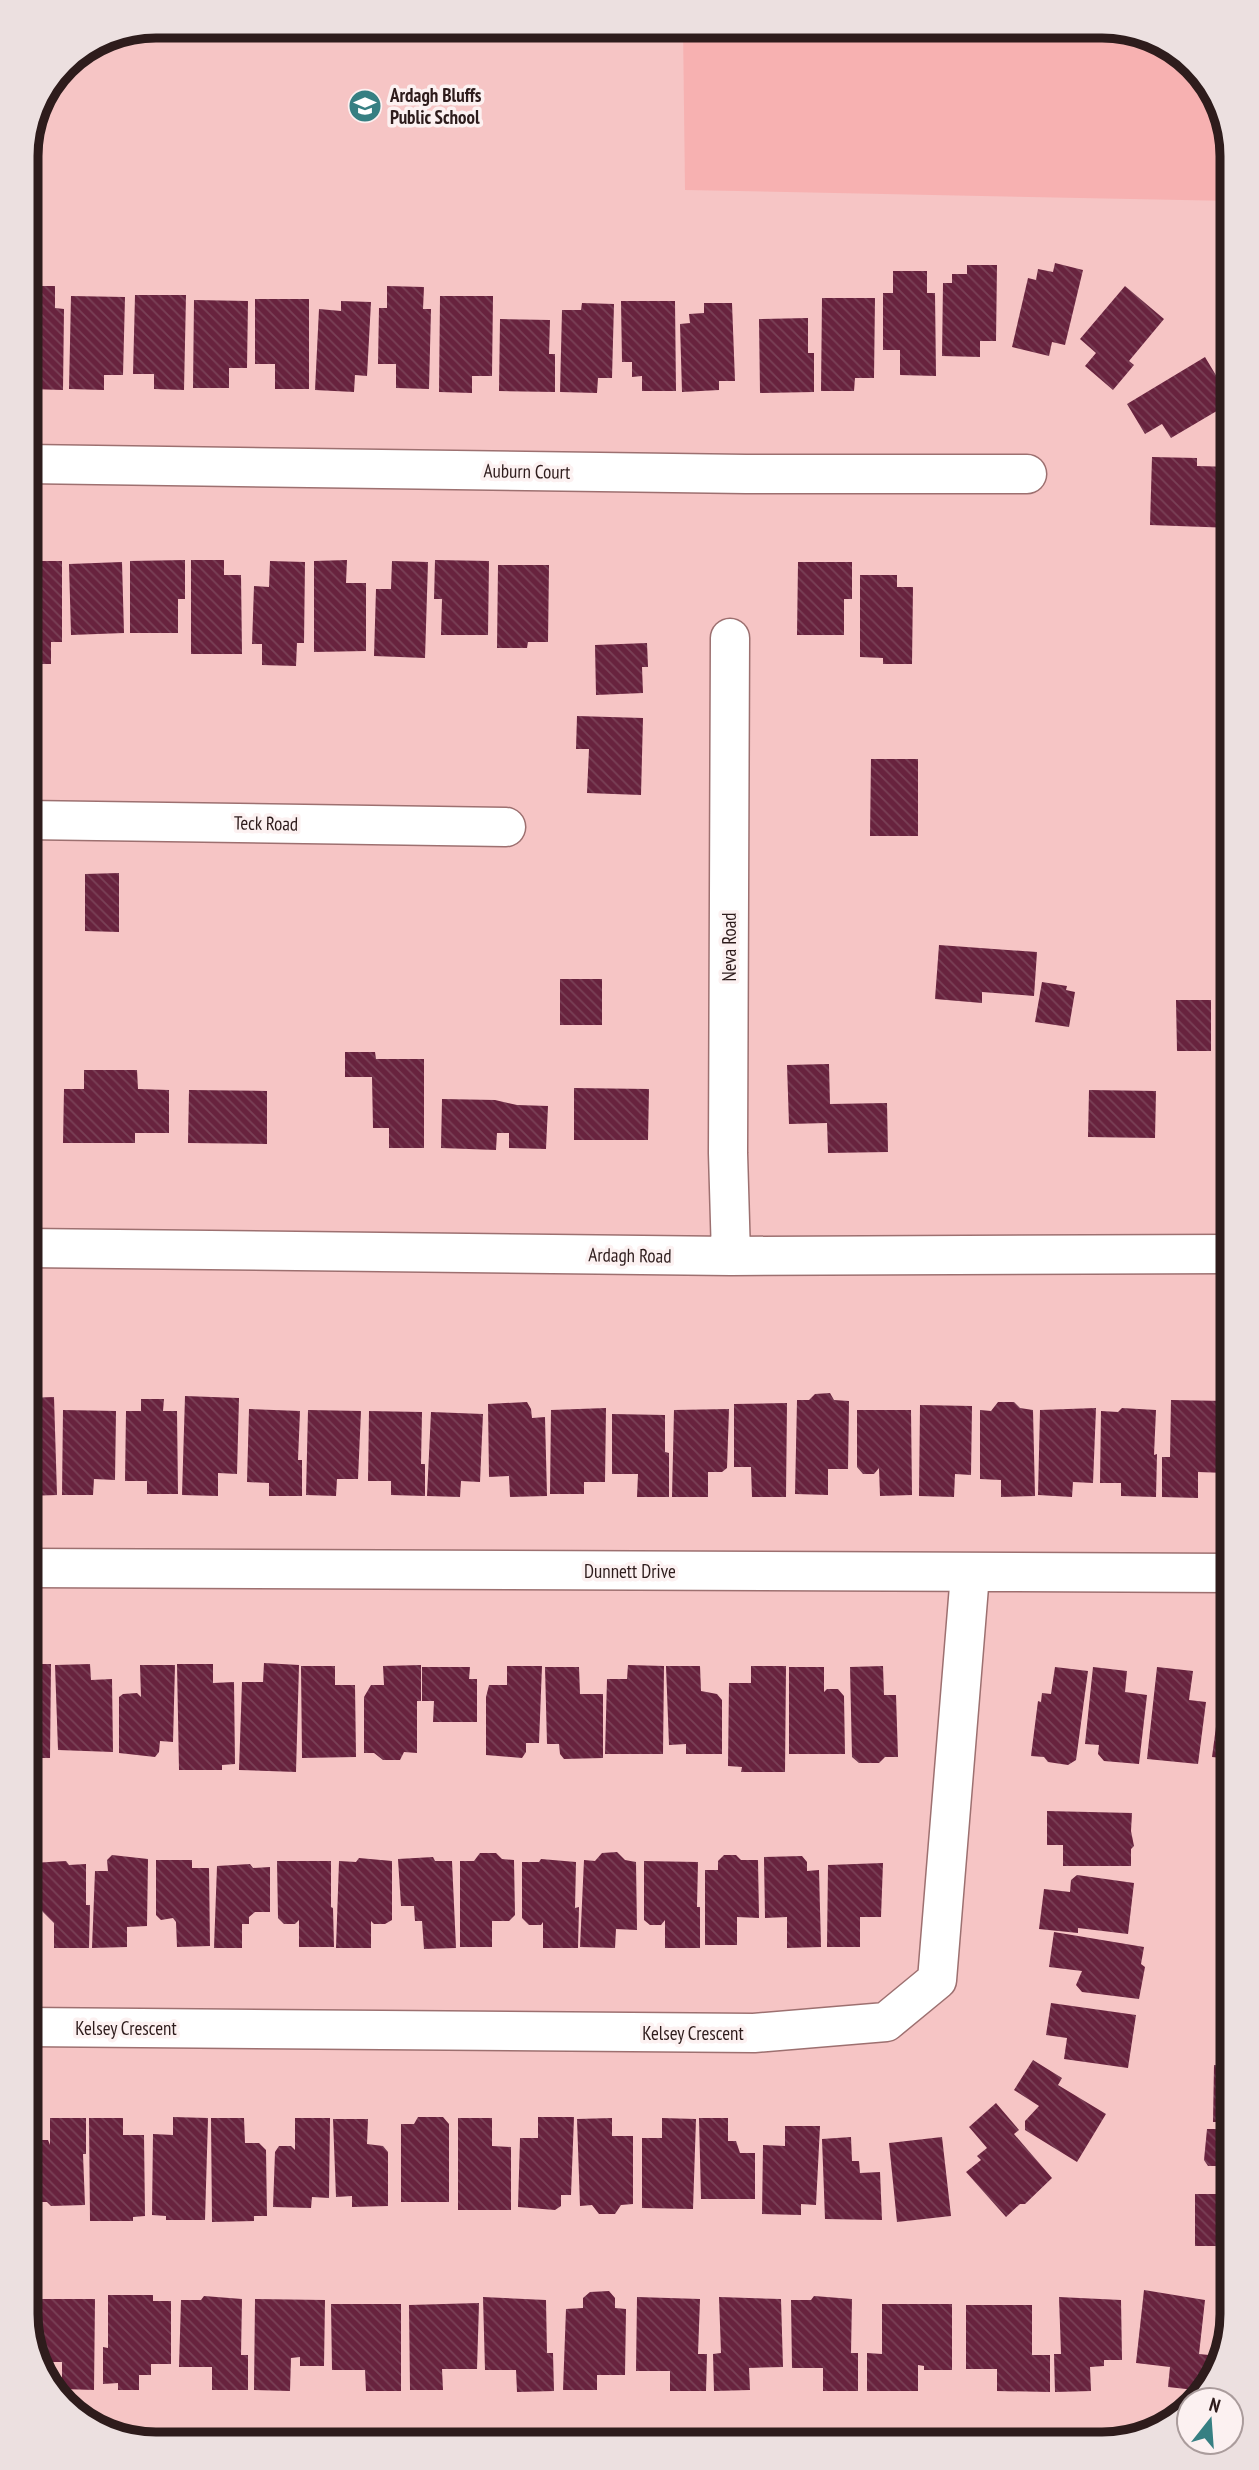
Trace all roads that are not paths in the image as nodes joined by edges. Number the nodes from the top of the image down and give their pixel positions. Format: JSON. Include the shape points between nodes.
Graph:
{"nodes":[{"id":1,"x":39,"y":464,"type":"edge"},
{"id":2,"x":1027,"y":474,"type":"dead end"},
{"id":3,"x":730,"y":638,"type":"dead end"},
{"id":4,"x":39,"y":820,"type":"edge"},
{"id":5,"x":506,"y":827,"type":"dead end"},
{"id":6,"x":38,"y":1248,"type":"edge"},
{"id":7,"x":1221,"y":1254,"type":"edge"},
{"id":8,"x":732,"y":1256,"type":"junction"},
{"id":9,"x":38,"y":1568,"type":"edge"},
{"id":10,"x":970,"y":1573,"type":"junction"},
{"id":11,"x":1221,"y":1573,"type":"edge"},
{"id":12,"x":38,"y":2027,"type":"edge"}],
"edges":[{"from":1,"to":2,"type":"street","name":"Auburn Court"},
{"from":3,"to":8,"type":"street","name":"Neva Road","via":[[728,1153]]},
{"from":4,"to":5,"type":"street","name":"Teck Road"},
{"from":6,"to":8,"type":"street","name":"Ardagh Road"},
{"from":7,"to":8,"type":"street","name":"Ardagh Road"},
{"from":9,"to":10,"type":"street","name":"Dunnett Drive"},
{"from":10,"to":11,"type":"street","name":"Dunnett Drive"},
{"from":10,"to":12,"type":"street","name":"Kelsey Crescent","via":[[937,1980],[886,2022],[754,2033]]}]}
